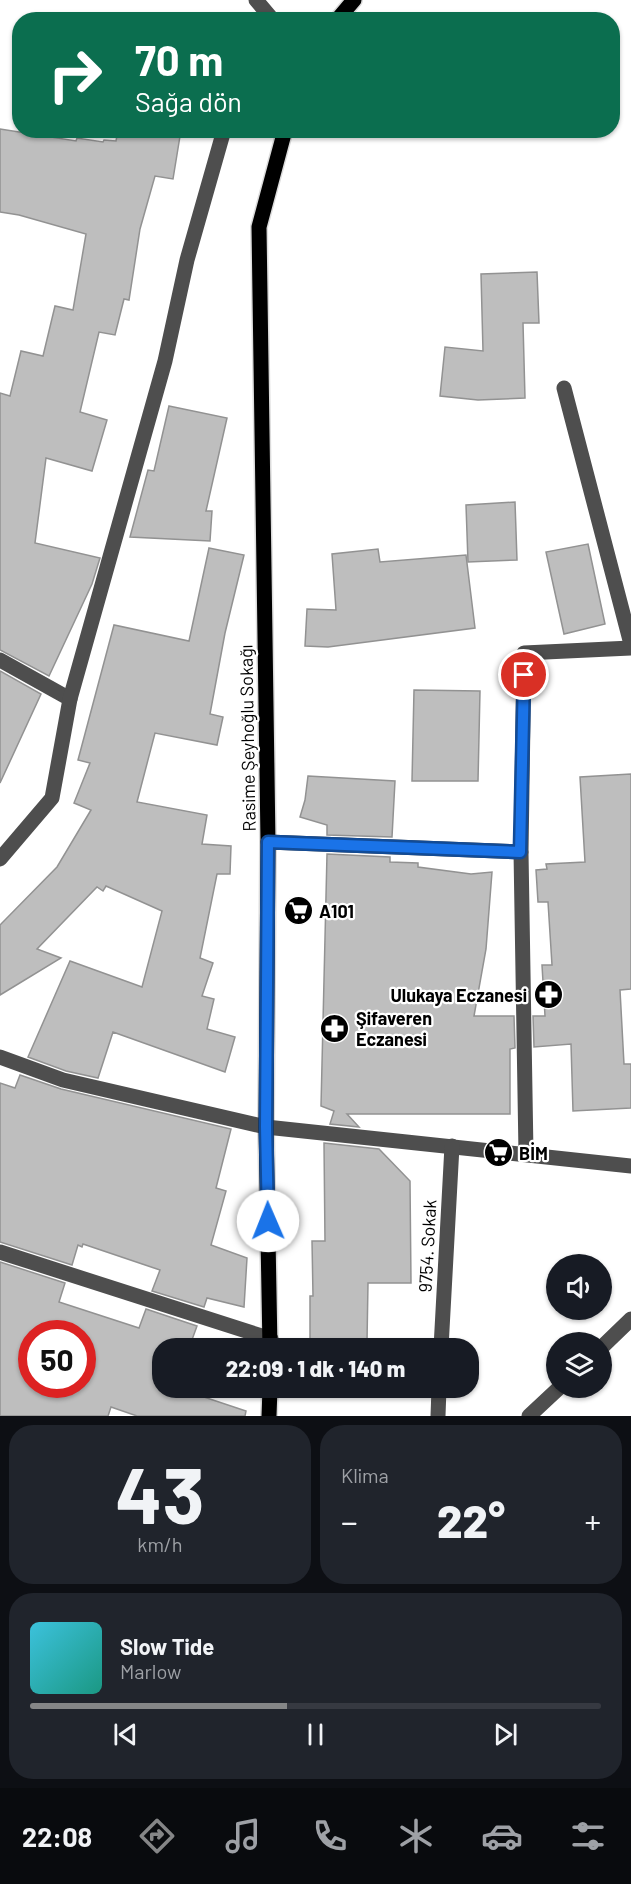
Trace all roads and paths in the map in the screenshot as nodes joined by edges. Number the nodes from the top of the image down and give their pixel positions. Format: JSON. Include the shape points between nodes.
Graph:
{"nodes":[{"id":1,"x":354,"y":0,"type":"edge"},
{"id":2,"x":344,"y":12,"type":"edge"},
{"id":3,"x":222,"y":138,"type":"edge"},
{"id":4,"x":283,"y":138,"type":"edge"},
{"id":5,"x":564,"y":388,"type":"dead end"},
{"id":6,"x":631,"y":646,"type":"edge"},
{"id":7,"x":0,"y":660,"type":"edge"},
{"id":8,"x":70,"y":699,"type":"junction"},
{"id":9,"x":268,"y":842,"type":"junction"},
{"id":10,"x":520,"y":852,"type":"junction"},
{"id":11,"x":0,"y":859,"type":"edge"},
{"id":12,"x":0,"y":1057,"type":"edge"},
{"id":13,"x":266,"y":1127,"type":"junction"},
{"id":14,"x":452,"y":1146,"type":"junction"},
{"id":15,"x":526,"y":1153,"type":"junction"},
{"id":16,"x":631,"y":1166,"type":"edge"},
{"id":17,"x":0,"y":1252,"type":"edge"},
{"id":18,"x":631,"y":1319,"type":"edge"},
{"id":19,"x":612,"y":1337,"type":"edge"},
{"id":20,"x":253,"y":1338,"type":"edge"},
{"id":21,"x":271,"y":1338,"type":"edge"},
{"id":22,"x":442,"y":1338,"type":"edge"},
{"id":23,"x":270,"y":1398,"type":"edge"},
{"id":24,"x":439,"y":1398,"type":"edge"},
{"id":25,"x":548,"y":1398,"type":"edge"},
{"id":26,"x":269,"y":1416,"type":"edge"},
{"id":27,"x":438,"y":1416,"type":"edge"},
{"id":28,"x":529,"y":1416,"type":"edge"}],
"edges":[{"from":1,"to":2,"type":"main road"},
{"from":3,"to":8,"type":"street","via":[[187,260],[165,361]]},
{"from":4,"to":9,"type":"main road","name":"Rasime Şeyhoğlu Sokağı","via":[[259,227]]},
{"from":5,"to":6,"type":"street"},
{"from":6,"to":10,"type":"street","via":[[524,653]]},
{"from":7,"to":8,"type":"street"},
{"from":8,"to":11,"type":"street","via":[[52,798]]},
{"from":9,"to":10,"type":"street"},
{"from":9,"to":13,"type":"main road","name":"Rasime Şeyhoğlu Sokağı"},
{"from":10,"to":15,"type":"street"},
{"from":12,"to":13,"type":"street","via":[[63,1080]]},
{"from":13,"to":14,"type":"street"},
{"from":13,"to":21,"type":"main road","name":"Rasime Şeyhoğlu Sokağı"},
{"from":14,"to":15,"type":"street"},
{"from":14,"to":22,"type":"street","name":"9754. Sokak"},
{"from":15,"to":16,"type":"street"},
{"from":17,"to":20,"type":"street"},
{"from":18,"to":19,"type":"street"},
{"from":23,"to":26,"type":"main road"},
{"from":24,"to":27,"type":"street"},
{"from":25,"to":28,"type":"street"}]}
